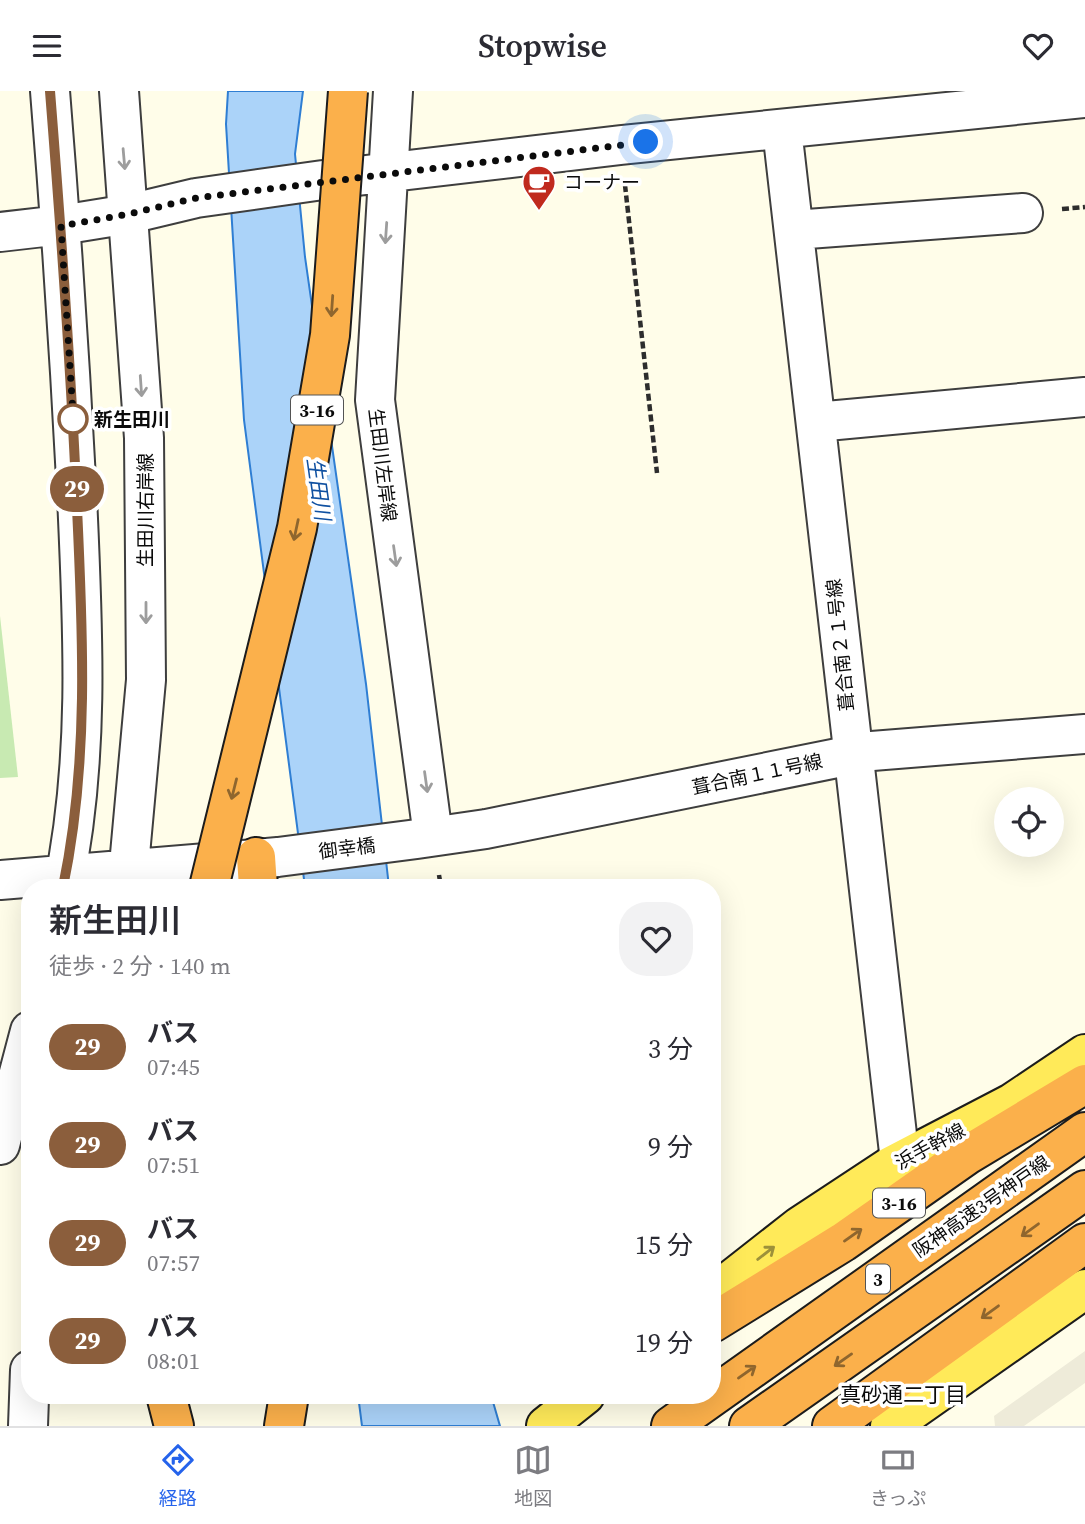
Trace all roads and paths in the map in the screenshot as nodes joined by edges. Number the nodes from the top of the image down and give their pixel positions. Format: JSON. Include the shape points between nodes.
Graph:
{"nodes":[{"id":1,"x":50,"y":91,"type":"edge"},
{"id":2,"x":119,"y":91,"type":"edge"},
{"id":3,"x":348,"y":91,"type":"edge"},
{"id":4,"x":393,"y":91,"type":"edge"},
{"id":5,"x":1085,"y":98,"type":"edge"},
{"id":6,"x":782,"y":129,"type":"junction"},
{"id":7,"x":621,"y":145,"type":"junction"},
{"id":8,"x":389,"y":174,"type":"junction"},
{"id":9,"x":1023,"y":213,"type":"dead end"},
{"id":10,"x":129,"y":214,"type":"junction"},
{"id":11,"x":61,"y":226,"type":"junction"},
{"id":12,"x":794,"y":230,"type":"junction"},
{"id":13,"x":0,"y":232,"type":"edge"},
{"id":14,"x":1085,"y":397,"type":"edge"},
{"id":15,"x":816,"y":422,"type":"junction"},
{"id":16,"x":657,"y":473,"type":"dead end"},
{"id":17,"x":1085,"y":734,"type":"edge"},
{"id":18,"x":852,"y":755,"type":"junction"},
{"id":19,"x":425,"y":838,"type":"junction"},
{"id":20,"x":264,"y":867,"type":"edge"},
{"id":21,"x":129,"y":878,"type":"edge"},
{"id":22,"x":64,"y":879,"type":"edge"},
{"id":23,"x":96,"y":879,"type":"edge"},
{"id":24,"x":211,"y":879,"type":"edge"},
{"id":25,"x":0,"y":880,"type":"edge"},
{"id":26,"x":21,"y":880,"type":"edge"},
{"id":27,"x":1085,"y":1054,"type":"edge"},
{"id":28,"x":21,"y":1065,"type":"edge"},
{"id":29,"x":1085,"y":1084,"type":"edge"},
{"id":30,"x":1085,"y":1132,"type":"edge"},
{"id":31,"x":0,"y":1145,"type":"edge"},
{"id":32,"x":900,"y":1161,"type":"junction"},
{"id":33,"x":1085,"y":1190,"type":"edge"},
{"id":34,"x":1085,"y":1243,"type":"edge"},
{"id":35,"x":721,"y":1288,"type":"edge"},
{"id":36,"x":1085,"y":1289,"type":"edge"},
{"id":37,"x":721,"y":1317,"type":"edge"},
{"id":38,"x":721,"y":1390,"type":"edge"},
{"id":39,"x":29,"y":1404,"type":"edge"},
{"id":40,"x":168,"y":1404,"type":"edge"},
{"id":41,"x":288,"y":1404,"type":"edge"},
{"id":42,"x":573,"y":1404,"type":"edge"},
{"id":43,"x":702,"y":1404,"type":"edge"},
{"id":44,"x":28,"y":1426,"type":"edge"},
{"id":45,"x":174,"y":1426,"type":"edge"},
{"id":46,"x":284,"y":1426,"type":"edge"},
{"id":47,"x":545,"y":1426,"type":"edge"},
{"id":48,"x":671,"y":1426,"type":"edge"},
{"id":49,"x":749,"y":1426,"type":"edge"},
{"id":50,"x":832,"y":1426,"type":"edge"},
{"id":51,"x":890,"y":1426,"type":"edge"}],
"edges":[{"from":1,"to":11,"type":"street"},
{"from":2,"to":10,"type":"street","name":"生田川右岸線","one_way":true},
{"from":3,"to":24,"type":"highway","number":"3-16","one_way":true,"bridge":true,"via":[[330,335],[297,528]]},
{"from":4,"to":8,"type":"street","name":"生田川左岸線"},
{"from":5,"to":6,"type":"street"},
{"from":6,"to":7,"type":"street"},
{"from":6,"to":12,"type":"street","name":"葺合南２１号線"},
{"from":7,"to":8,"type":"street"},
{"from":7,"to":16,"type":"path"},
{"from":8,"to":10,"type":"street","via":[[196,198]]},
{"from":8,"to":19,"type":"street","name":"生田川左岸線","one_way":true,"via":[[374,400]]},
{"from":9,"to":12,"type":"street"},
{"from":10,"to":11,"type":"street"},
{"from":10,"to":21,"type":"street","name":"生田川右岸線","one_way":true,"via":[[144,438],[146,666]]},
{"from":11,"to":13,"type":"street"},
{"from":11,"to":22,"type":"street","via":[[82,590],[82,737]]},
{"from":12,"to":15,"type":"street","name":"葺合南２１号線"},
{"from":14,"to":15,"type":"street"},
{"from":15,"to":18,"type":"street","name":"葺合南２１号線"},
{"from":17,"to":18,"type":"street","name":"葺合南１１号線"},
{"from":18,"to":19,"type":"street","name":"葺合南１１号線"},
{"from":18,"to":32,"type":"street","name":"葺合南２１号線"},
{"from":19,"to":20,"type":"street","name":"御幸橋"},
{"from":20,"to":21,"type":"street","name":"御幸橋"},
{"from":21,"to":23,"type":"street","name":"御幸橋"},
{"from":25,"to":26,"type":"street","name":"御幸橋"},
{"from":27,"to":32,"type":"main road","name":"浜手幹線","via":[[1012,1103]]},
{"from":28,"to":31,"type":"street"},
{"from":37,"to":29,"type":"highway","number":"3-16","one_way":true,"via":[[844,1242],[967,1155]]},
{"from":38,"to":30,"type":"highway","name":"阪神高速3号神戸線","number":"3","one_way":true},
{"from":35,"to":32,"type":"main road","name":"浜手幹線","one_way":true,"via":[[800,1226]]},
{"from":33,"to":49,"type":"highway","one_way":true},
{"from":34,"to":50,"type":"highway","one_way":true},
{"from":36,"to":51,"type":"main road"},
{"from":39,"to":44,"type":"street"},
{"from":40,"to":45,"type":"highway"},
{"from":41,"to":46,"type":"highway"},
{"from":42,"to":47,"type":"main road"},
{"from":48,"to":43,"type":"highway","name":"阪神高速3号神戸線","number":"3","one_way":true}]}
